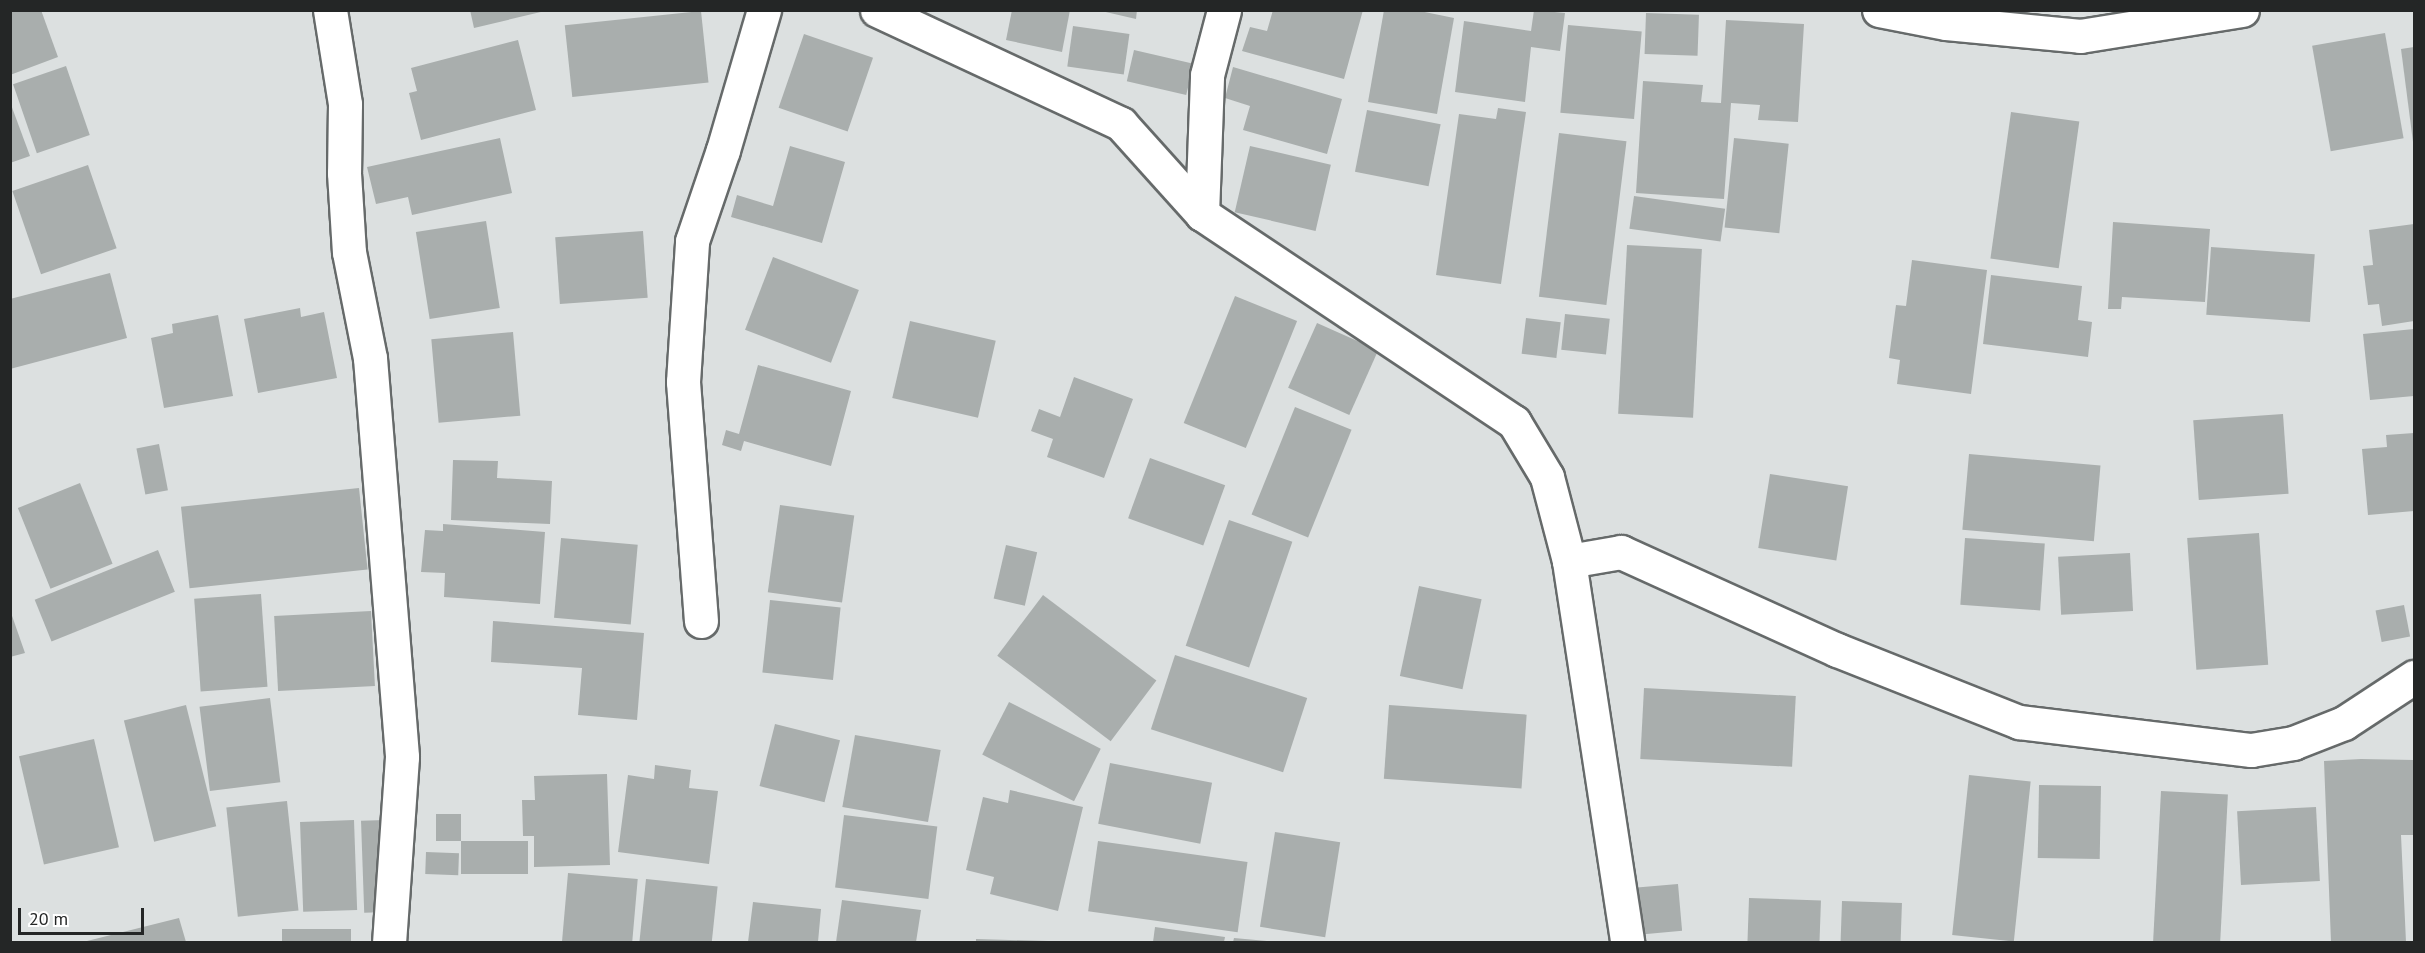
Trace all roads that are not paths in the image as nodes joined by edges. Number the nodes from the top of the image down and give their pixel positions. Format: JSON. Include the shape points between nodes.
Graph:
{"nodes":[{"id":1,"x":330,"y":10,"type":"edge"},
{"id":2,"x":764,"y":10,"type":"edge"},
{"id":3,"x":876,"y":10,"type":"edge"},
{"id":4,"x":1224,"y":10,"type":"edge"},
{"id":5,"x":1879,"y":10,"type":"edge"},
{"id":6,"x":2242,"y":10,"type":"edge"},
{"id":7,"x":1202,"y":214,"type":"junction"},
{"id":8,"x":1569,"y":561,"type":"junction"},
{"id":9,"x":701,"y":621,"type":"dead end"},
{"id":10,"x":2415,"y":677,"type":"edge"},
{"id":11,"x":389,"y":942,"type":"edge"},
{"id":12,"x":1628,"y":942,"type":"edge"}],
"edges":[{"from":1,"to":11,"type":"street","via":[[345,104],[349,252],[370,358],[402,757]]},
{"from":2,"to":9,"type":"street","via":[[692,241],[683,382]]},
{"from":3,"to":7,"type":"street","via":[[1121,124]]},
{"from":4,"to":7,"type":"street","via":[[1207,75]]},
{"from":5,"to":6,"type":"street","via":[[1946,23],[2080,36]]},
{"from":7,"to":8,"type":"street","via":[[1514,422],[1547,477]]},
{"from":8,"to":10,"type":"street","via":[[1621,552],[1837,650],[2019,722],[2251,750],[2293,743],[2344,723]]},
{"from":8,"to":12,"type":"street"}]}
